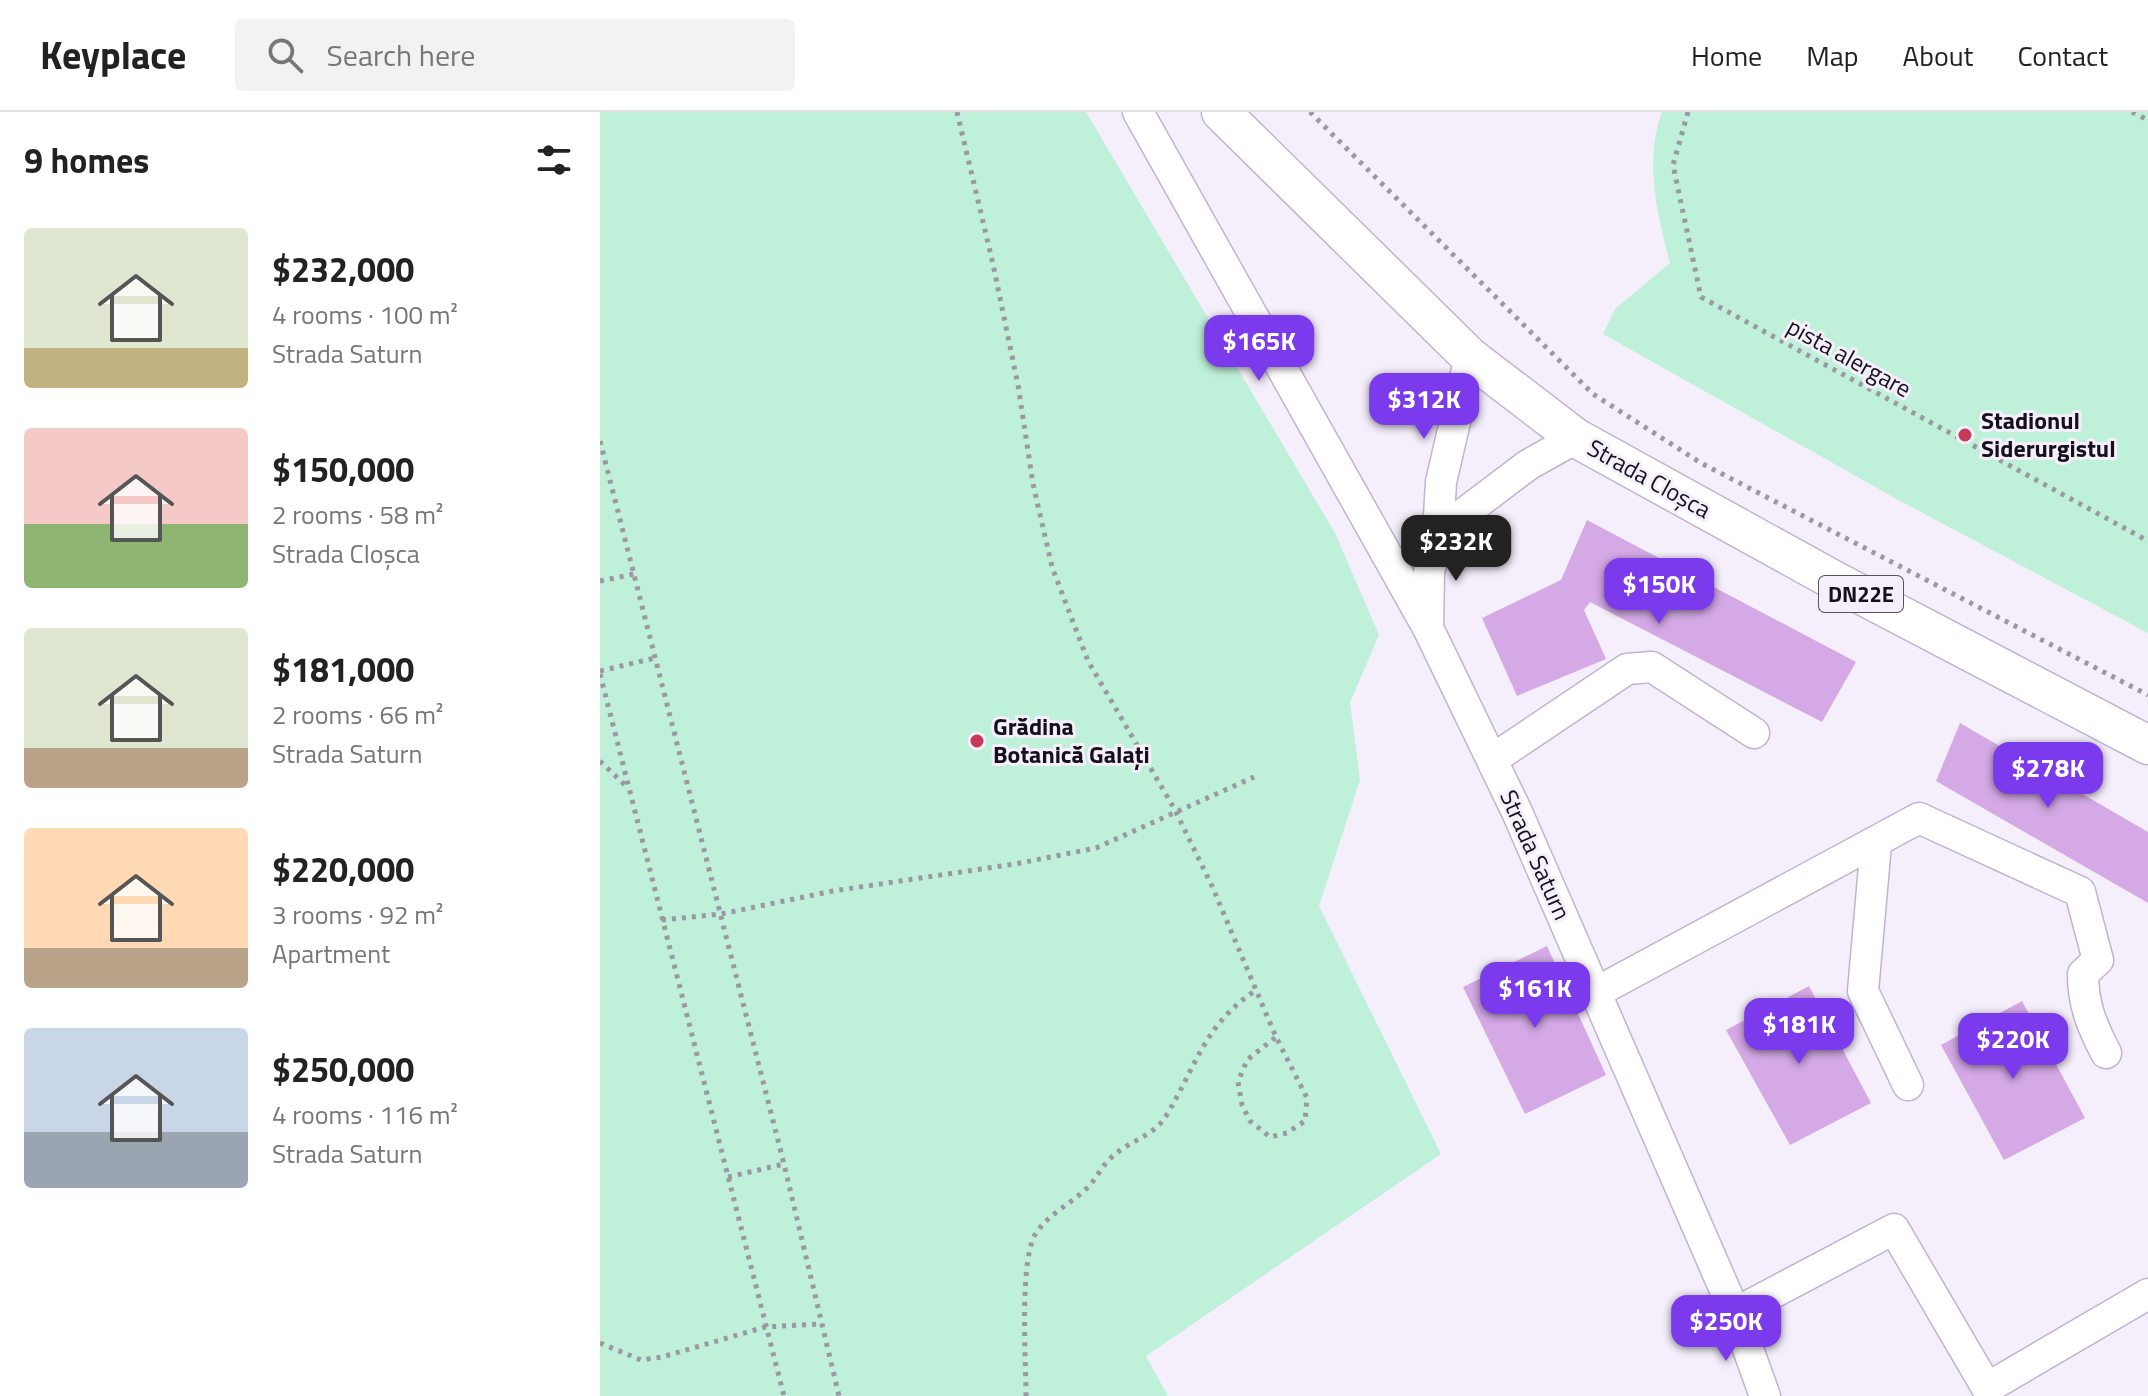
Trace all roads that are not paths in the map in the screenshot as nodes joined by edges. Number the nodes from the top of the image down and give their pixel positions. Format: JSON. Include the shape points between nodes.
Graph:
{"nodes":[{"id":1,"x":1138,"y":112,"type":"edge"},
{"id":2,"x":1221,"y":112,"type":"edge"},
{"id":3,"x":1470,"y":357,"type":"junction"},
{"id":4,"x":1576,"y":438,"type":"junction"},
{"id":5,"x":1438,"y":533,"type":"junction"},
{"id":6,"x":1428,"y":628,"type":"junction"},
{"id":7,"x":1754,"y":733,"type":"dead end"},
{"id":8,"x":2148,"y":745,"type":"edge"},
{"id":9,"x":1493,"y":759,"type":"junction"},
{"id":10,"x":1876,"y":844,"type":"junction"},
{"id":11,"x":1595,"y":993,"type":"junction"},
{"id":12,"x":2106,"y":1053,"type":"dead end"},
{"id":13,"x":1908,"y":1085,"type":"dead end"},
{"id":14,"x":2148,"y":1294,"type":"edge"},
{"id":15,"x":1735,"y":1313,"type":"junction"},
{"id":16,"x":1765,"y":1396,"type":"edge"}],
"edges":[{"from":1,"to":6,"type":"street"},
{"from":2,"to":3,"type":"main road","name":"Strada Cloșca","number":"DN22E"},
{"from":3,"to":4,"type":"main road","name":"Strada Cloșca","number":"DN22E"},
{"from":3,"to":5,"type":"street","name":"Strada Saturn","via":[[1441,482]]},
{"from":4,"to":5,"type":"street","via":[[1506,480]]},
{"from":4,"to":8,"type":"main road","name":"Strada Cloșca","number":"DN22E"},
{"from":5,"to":6,"type":"street","name":"Strada Saturn","via":[[1429,573]]},
{"from":6,"to":9,"type":"street","name":"Strada Saturn"},
{"from":7,"to":9,"type":"street","via":[[1652,667],[1627,669]]},
{"from":9,"to":11,"type":"street","name":"Strada Saturn"},
{"from":10,"to":11,"type":"street"},
{"from":10,"to":12,"type":"street","via":[[1919,818],[2080,892],[2098,960],[2083,974],[2083,996]]},
{"from":10,"to":13,"type":"street","via":[[1863,991]]},
{"from":11,"to":15,"type":"street","name":"Strada Saturn"},
{"from":14,"to":15,"type":"street","via":[[1987,1388],[1894,1229]]},
{"from":15,"to":16,"type":"street","name":"Strada Saturn"}]}
